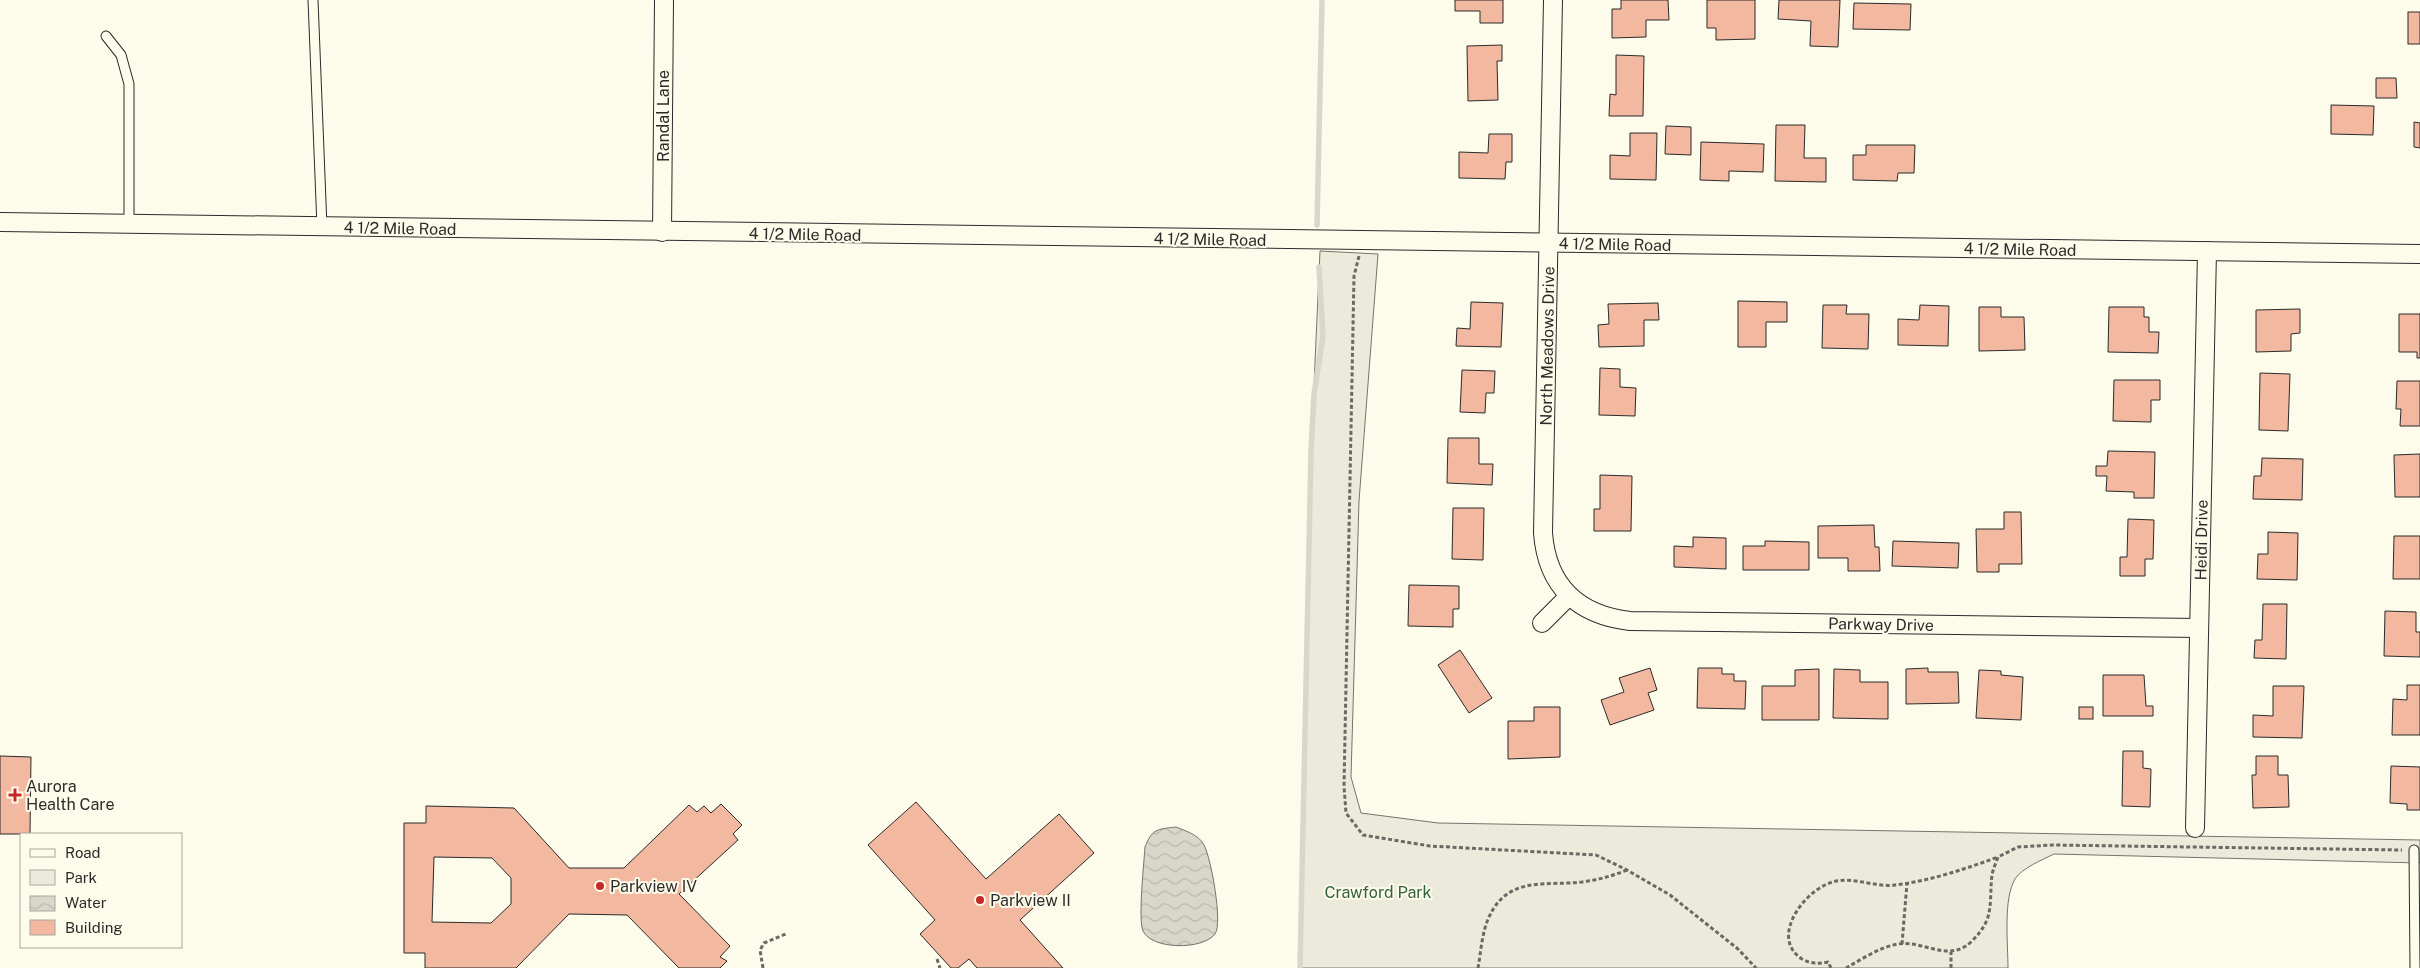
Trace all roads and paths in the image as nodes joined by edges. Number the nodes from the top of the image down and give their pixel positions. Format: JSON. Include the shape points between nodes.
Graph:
{"nodes":[{"id":1,"x":313,"y":0,"type":"edge"},
{"id":2,"x":664,"y":0,"type":"edge"},
{"id":3,"x":1553,"y":0,"type":"edge"},
{"id":4,"x":106,"y":36,"type":"dead end"},
{"id":5,"x":0,"y":222,"type":"edge"},
{"id":6,"x":129,"y":224,"type":"junction"},
{"id":7,"x":322,"y":227,"type":"junction"},
{"id":8,"x":662,"y":232,"type":"junction"},
{"id":9,"x":1363,"y":241,"type":"junction"},
{"id":10,"x":1549,"y":243,"type":"junction"},
{"id":11,"x":2207,"y":251,"type":"junction"},
{"id":12,"x":2420,"y":254,"type":"edge"},
{"id":13,"x":1569,"y":596,"type":"junction"},
{"id":14,"x":1542,"y":623,"type":"dead end"},
{"id":15,"x":2200,"y":628,"type":"junction"},
{"id":16,"x":2195,"y":828,"type":"dead end"},
{"id":17,"x":2414,"y":850,"type":"joint"},
{"id":18,"x":1998,"y":857,"type":"junction"},
{"id":19,"x":1627,"y":870,"type":"junction"},
{"id":20,"x":1907,"y":883,"type":"junction"},
{"id":21,"x":786,"y":934,"type":"dead end"},
{"id":22,"x":1902,"y":944,"type":"junction"},
{"id":23,"x":1951,"y":952,"type":"junction"},
{"id":24,"x":937,"y":959,"type":"dead end"},
{"id":25,"x":763,"y":968,"type":"edge"},
{"id":26,"x":940,"y":968,"type":"edge"},
{"id":27,"x":1478,"y":968,"type":"edge"},
{"id":28,"x":1756,"y":968,"type":"edge"},
{"id":29,"x":1831,"y":968,"type":"edge"},
{"id":30,"x":1846,"y":968,"type":"edge"},
{"id":31,"x":1951,"y":968,"type":"edge"},
{"id":32,"x":2415,"y":968,"type":"edge"}],
"edges":[{"from":1,"to":7,"type":"lane"},
{"from":2,"to":8,"type":"street","name":"Randal Lane"},
{"from":3,"to":10,"type":"street","name":"North Meadows Drive"},
{"from":4,"to":6,"type":"lane","via":[[121,55],[129,84]]},
{"from":5,"to":6,"type":"street","name":"4 1/2 Mile Road"},
{"from":6,"to":7,"type":"street","name":"4 1/2 Mile Road"},
{"from":7,"to":8,"type":"street","name":"4 1/2 Mile Road"},
{"from":8,"to":9,"type":"street","name":"4 1/2 Mile Road"},
{"from":9,"to":10,"type":"street","name":"4 1/2 Mile Road"},
{"from":9,"to":19,"type":"path","via":[[1354,276],[1346,814],[1363,835],[1430,846],[1596,855]]},
{"from":10,"to":11,"type":"street","name":"4 1/2 Mile Road"},
{"from":10,"to":13,"type":"street","name":"North Meadows Drive","via":[[1544,548],[1551,570]]},
{"from":11,"to":12,"type":"street","name":"4 1/2 Mile Road"},
{"from":11,"to":15,"type":"street","name":"Heidi Drive"},
{"from":13,"to":14,"type":"street"},
{"from":13,"to":15,"type":"street","name":"Parkway Drive","via":[[1587,610],[1609,619],[1630,621]]},
{"from":15,"to":16,"type":"street","name":"Heidi Drive"},
{"from":17,"to":18,"type":"path","via":[[2052,845],[2018,847]]},
{"from":17,"to":32,"type":"lane"},
{"from":18,"to":20,"type":"path"},
{"from":18,"to":23,"type":"path","via":[[1992,873],[1987,920],[1967,945]]},
{"from":19,"to":27,"type":"path","via":[[1581,882],[1518,886],[1502,898],[1489,916]]},
{"from":19,"to":28,"type":"path","via":[[1670,895],[1738,949]]},
{"from":20,"to":22,"type":"path"},
{"from":20,"to":29,"type":"path","via":[[1879,887],[1856,880],[1841,880],[1826,884],[1810,894],[1791,921],[1788,934],[1791,948],[1806,962],[1828,962]]},
{"from":21,"to":25,"type":"path","via":[[764,943],[760,950]]},
{"from":22,"to":23,"type":"path"},
{"from":22,"to":30,"type":"path","via":[[1881,950]]},
{"from":23,"to":31,"type":"path"},
{"from":24,"to":26,"type":"path"}]}
